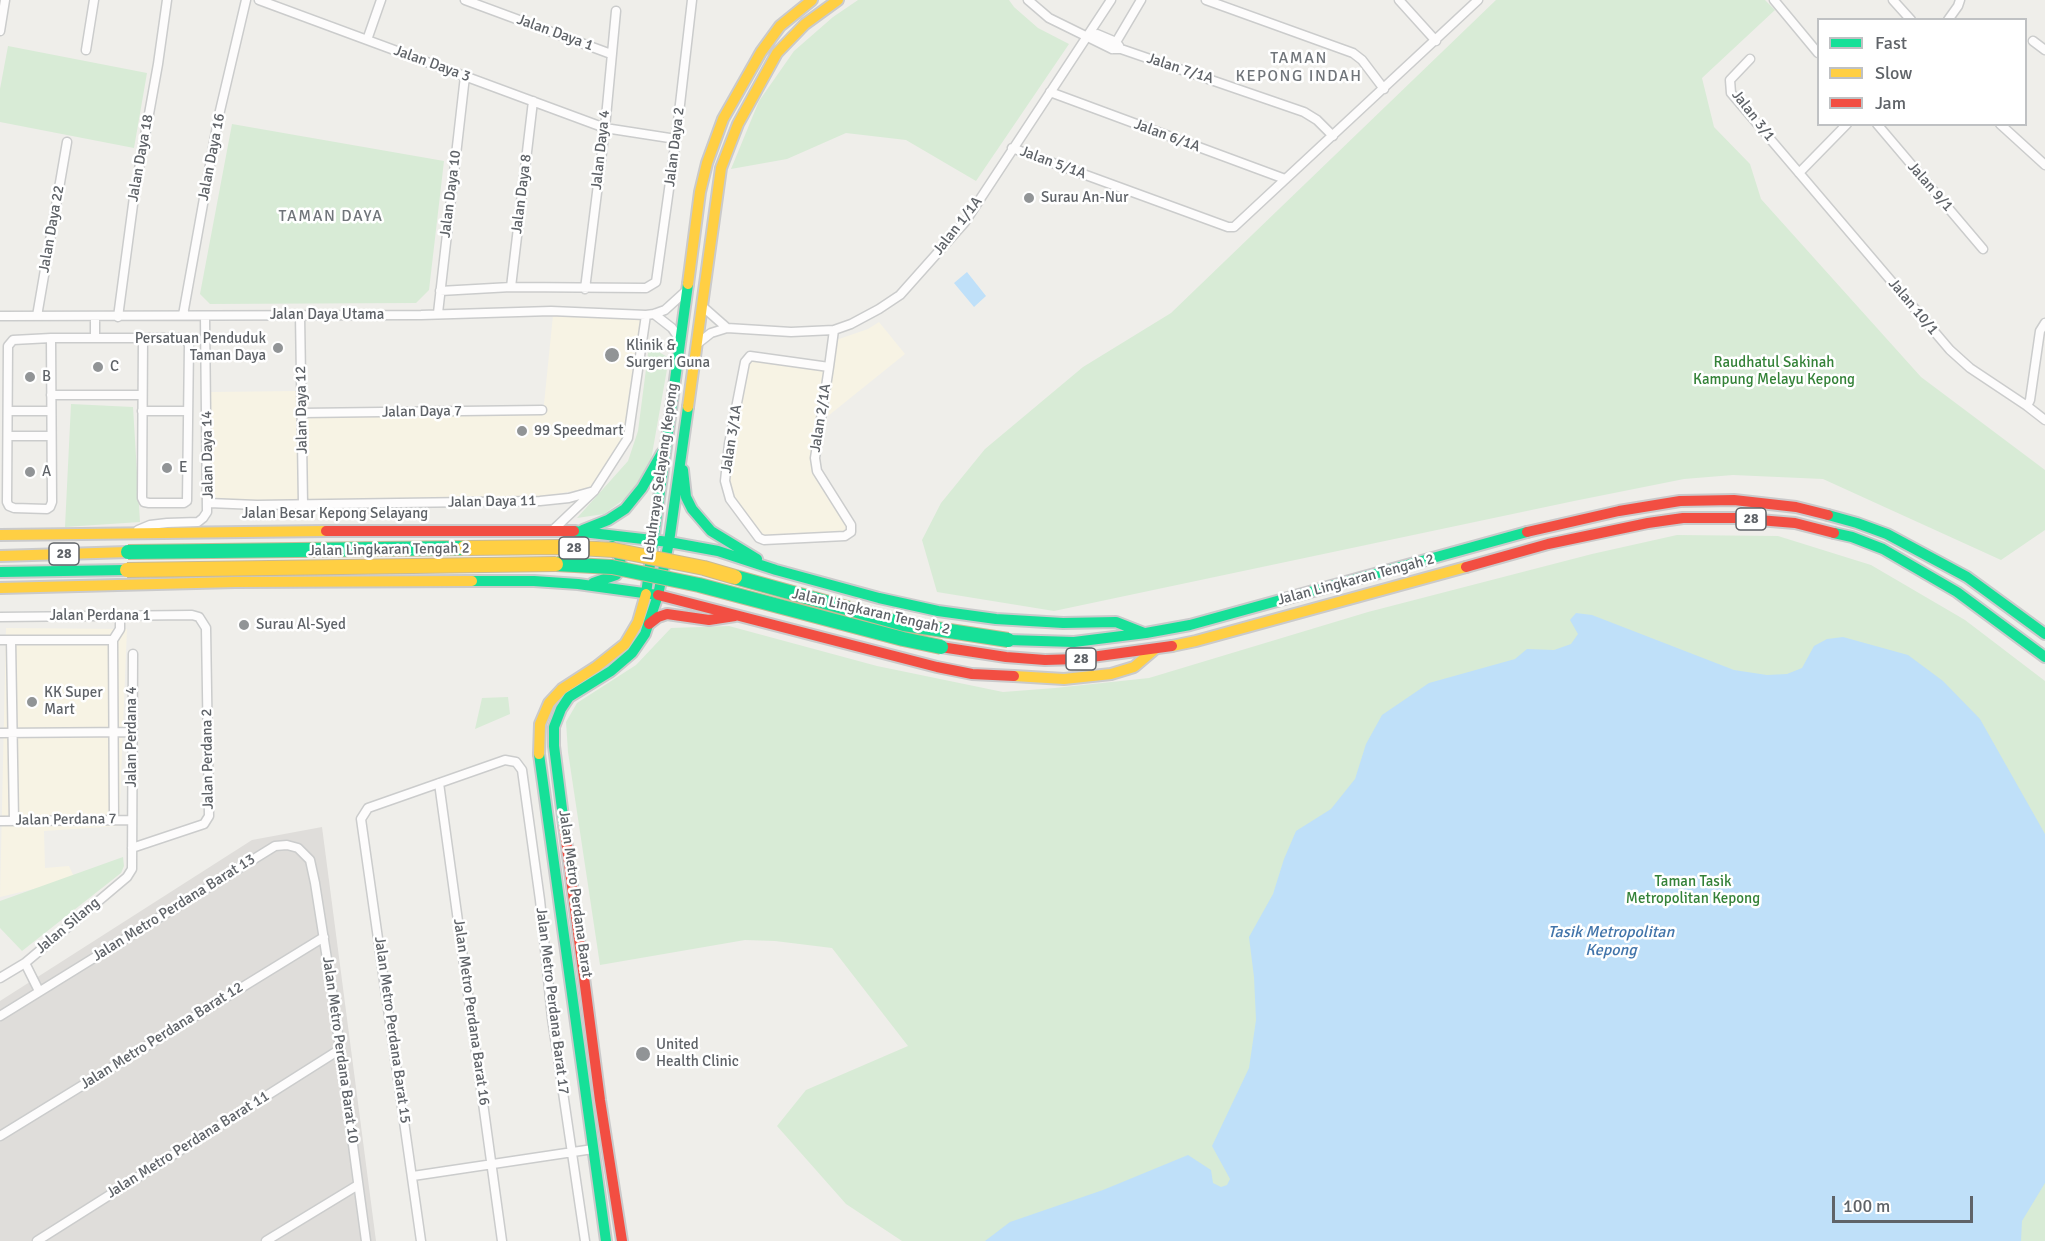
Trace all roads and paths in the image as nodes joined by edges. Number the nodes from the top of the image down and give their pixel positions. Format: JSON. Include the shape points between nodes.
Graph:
{"nodes":[{"id":1,"x":5,"y":0,"type":"edge"},
{"id":2,"x":94,"y":0,"type":"edge"},
{"id":3,"x":167,"y":0,"type":"edge"},
{"id":4,"x":246,"y":0,"type":"edge"},
{"id":5,"x":259,"y":0,"type":"edge"},
{"id":6,"x":381,"y":0,"type":"edge"},
{"id":7,"x":465,"y":0,"type":"edge"},
{"id":8,"x":692,"y":0,"type":"edge"},
{"id":9,"x":812,"y":0,"type":"edge"},
{"id":10,"x":838,"y":0,"type":"edge"},
{"id":11,"x":1028,"y":0,"type":"edge"},
{"id":12,"x":1111,"y":0,"type":"edge"},
{"id":13,"x":1141,"y":0,"type":"edge"},
{"id":14,"x":1206,"y":0,"type":"edge"},
{"id":15,"x":1399,"y":0,"type":"edge"},
{"id":16,"x":1774,"y":0,"type":"edge"},
{"id":17,"x":1893,"y":0,"type":"edge"},
{"id":18,"x":1960,"y":0,"type":"edge"},
{"id":19,"x":1478,"y":1,"type":"edge"},
{"id":20,"x":616,"y":11,"type":"dead end"},
{"id":21,"x":1909,"y":18,"type":"edge"},
{"id":22,"x":1949,"y":18,"type":"edge"},
{"id":23,"x":0,"y":31,"type":"edge"},
{"id":24,"x":1087,"y":37,"type":"junction"},
{"id":25,"x":367,"y":40,"type":"junction"},
{"id":26,"x":1436,"y":41,"type":"junction"},
{"id":27,"x":2033,"y":41,"type":"dead end"},
{"id":28,"x":1116,"y":47,"type":"junction"},
{"id":29,"x":86,"y":50,"type":"dead end"},
{"id":30,"x":2045,"y":50,"type":"edge"},
{"id":31,"x":1817,"y":52,"type":"edge"},
{"id":32,"x":611,"y":54,"type":"junction"},
{"id":33,"x":1750,"y":58,"type":"dead end"},
{"id":34,"x":465,"y":76,"type":"junction"},
{"id":35,"x":1384,"y":89,"type":"junction"},
{"id":36,"x":1050,"y":92,"type":"junction"},
{"id":37,"x":532,"y":101,"type":"junction"},
{"id":38,"x":1845,"y":126,"type":"edge"},
{"id":39,"x":1879,"y":126,"type":"edge"},
{"id":40,"x":2002,"y":126,"type":"edge"},
{"id":41,"x":605,"y":128,"type":"junction"},
{"id":42,"x":1333,"y":136,"type":"junction"},
{"id":43,"x":676,"y":139,"type":"junction"},
{"id":44,"x":67,"y":142,"type":"dead end"},
{"id":45,"x":1012,"y":148,"type":"junction"},
{"id":46,"x":2045,"y":165,"type":"edge"},
{"id":47,"x":1799,"y":173,"type":"junction"},
{"id":48,"x":1285,"y":179,"type":"junction"},
{"id":49,"x":1983,"y":249,"type":"dead end"},
{"id":50,"x":511,"y":287,"type":"junction"},
{"id":51,"x":585,"y":289,"type":"junction"},
{"id":52,"x":688,"y":289,"type":"junction"},
{"id":53,"x":440,"y":291,"type":"junction"},
{"id":54,"x":702,"y":306,"type":"junction"},
{"id":55,"x":438,"y":313,"type":"junction"},
{"id":56,"x":183,"y":315,"type":"junction"},
{"id":57,"x":300,"y":315,"type":"junction"},
{"id":58,"x":650,"y":315,"type":"junction"},
{"id":59,"x":0,"y":316,"type":"edge"},
{"id":60,"x":37,"y":316,"type":"junction"},
{"id":61,"x":95,"y":316,"type":"junction"},
{"id":62,"x":205,"y":316,"type":"junction"},
{"id":63,"x":118,"y":317,"type":"junction"},
{"id":64,"x":2045,"y":323,"type":"edge"},
{"id":65,"x":727,"y":328,"type":"junction"},
{"id":66,"x":834,"y":330,"type":"junction"},
{"id":67,"x":51,"y":338,"type":"junction"},
{"id":68,"x":95,"y":338,"type":"junction"},
{"id":69,"x":143,"y":338,"type":"junction"},
{"id":70,"x":681,"y":342,"type":"junction"},
{"id":71,"x":697,"y":344,"type":"junction"},
{"id":72,"x":830,"y":367,"type":"junction"},
{"id":73,"x":51,"y":395,"type":"junction"},
{"id":74,"x":142,"y":395,"type":"junction"},
{"id":75,"x":2027,"y":406,"type":"junction"},
{"id":76,"x":542,"y":410,"type":"dead end"},
{"id":77,"x":8,"y":411,"type":"junction"},
{"id":78,"x":51,"y":411,"type":"junction"},
{"id":79,"x":142,"y":411,"type":"junction"},
{"id":80,"x":188,"y":411,"type":"junction"},
{"id":81,"x":302,"y":413,"type":"junction"},
{"id":82,"x":2045,"y":420,"type":"edge"},
{"id":83,"x":8,"y":436,"type":"junction"},
{"id":84,"x":51,"y":436,"type":"junction"},
{"id":85,"x":665,"y":447,"type":"junction"},
{"id":86,"x":681,"y":448,"type":"junction"},
{"id":87,"x":594,"y":490,"type":"junction"},
{"id":88,"x":209,"y":503,"type":"junction"},
{"id":89,"x":303,"y":504,"type":"junction"},
{"id":90,"x":554,"y":530,"type":"junction"},
{"id":91,"x":588,"y":532,"type":"junction"},
{"id":92,"x":851,"y":532,"type":"joint"},
{"id":93,"x":132,"y":533,"type":"junction"},
{"id":94,"x":0,"y":535,"type":"edge"},
{"id":95,"x":653,"y":540,"type":"junction"},
{"id":96,"x":669,"y":542,"type":"junction"},
{"id":97,"x":718,"y":551,"type":"junction"},
{"id":98,"x":0,"y":556,"type":"edge"},
{"id":99,"x":776,"y":570,"type":"junction"},
{"id":100,"x":0,"y":572,"type":"edge"},
{"id":101,"x":578,"y":584,"type":"junction"},
{"id":102,"x":0,"y":588,"type":"edge"},
{"id":103,"x":652,"y":595,"type":"junction"},
{"id":104,"x":712,"y":609,"type":"junction"},
{"id":105,"x":736,"y":615,"type":"junction"},
{"id":106,"x":120,"y":616,"type":"junction"},
{"id":107,"x":0,"y":617,"type":"edge"},
{"id":108,"x":199,"y":617,"type":"joint"},
{"id":109,"x":649,"y":624,"type":"junction"},
{"id":110,"x":1146,"y":633,"type":"junction"},
{"id":111,"x":2045,"y":633,"type":"edge"},
{"id":112,"x":0,"y":640,"type":"edge"},
{"id":113,"x":11,"y":640,"type":"junction"},
{"id":114,"x":113,"y":640,"type":"junction"},
{"id":115,"x":1156,"y":649,"type":"junction"},
{"id":116,"x":133,"y":654,"type":"dead end"},
{"id":117,"x":2045,"y":657,"type":"edge"},
{"id":118,"x":540,"y":724,"type":"junction"},
{"id":119,"x":554,"y":727,"type":"junction"},
{"id":120,"x":114,"y":732,"type":"junction"},
{"id":121,"x":132,"y":732,"type":"junction"},
{"id":122,"x":0,"y":733,"type":"edge"},
{"id":123,"x":13,"y":733,"type":"junction"},
{"id":124,"x":439,"y":783,"type":"junction"},
{"id":125,"x":114,"y":820,"type":"junction"},
{"id":126,"x":132,"y":820,"type":"junction"},
{"id":127,"x":0,"y":821,"type":"edge"},
{"id":128,"x":15,"y":821,"type":"junction"},
{"id":129,"x":132,"y":848,"type":"junction"},
{"id":130,"x":310,"y":860,"type":"joint"},
{"id":131,"x":132,"y":869,"type":"joint"},
{"id":132,"x":324,"y":937,"type":"junction"},
{"id":133,"x":25,"y":963,"type":"junction"},
{"id":134,"x":0,"y":978,"type":"edge"},
{"id":135,"x":39,"y":991,"type":"junction"},
{"id":136,"x":0,"y":1016,"type":"edge"},
{"id":137,"x":339,"y":1050,"type":"junction"},
{"id":138,"x":0,"y":1136,"type":"edge"},
{"id":139,"x":593,"y":1149,"type":"junction"},
{"id":140,"x":572,"y":1152,"type":"junction"},
{"id":141,"x":492,"y":1163,"type":"junction"},
{"id":142,"x":413,"y":1176,"type":"junction"},
{"id":143,"x":358,"y":1185,"type":"junction"},
{"id":144,"x":37,"y":1241,"type":"edge"},
{"id":145,"x":266,"y":1241,"type":"edge"},
{"id":146,"x":366,"y":1241,"type":"edge"},
{"id":147,"x":422,"y":1241,"type":"edge"},
{"id":148,"x":502,"y":1241,"type":"edge"},
{"id":149,"x":585,"y":1241,"type":"edge"},
{"id":150,"x":606,"y":1241,"type":"edge"},
{"id":151,"x":622,"y":1241,"type":"edge"}],
"edges":[{"from":1,"to":23,"type":"street"},
{"from":2,"to":29,"type":"street"},
{"from":3,"to":63,"type":"street","name":"Jalan Daya 18"},
{"from":4,"to":56,"type":"street","name":"Jalan Daya 16","via":[[219,115]]},
{"from":5,"to":25,"type":"street","name":"Jalan Daya 3"},
{"from":6,"to":25,"type":"street"},
{"from":7,"to":32,"type":"street","name":"Jalan Daya 1"},
{"from":8,"to":43,"type":"street","name":"Jalan Daya 2"},
{"from":9,"to":52,"type":"main road","name":"Lebuhraya Selayang Kepong","via":[[780,26],[723,119],[700,192]]},
{"from":10,"to":54,"type":"main road","name":"Lebuhraya Selayang Kepong","via":[[805,24],[777,53],[738,124],[721,168]]},
{"from":11,"to":24,"type":"street","name":"Jalan 7/1A","via":[[1049,18]]},
{"from":12,"to":24,"type":"street","name":"Jalan 1/1A"},
{"from":13,"to":28,"type":"street"},
{"from":14,"to":35,"type":"street","via":[[1353,53]]},
{"from":15,"to":26,"type":"street"},
{"from":16,"to":31,"type":"street"},
{"from":17,"to":21,"type":"street"},
{"from":18,"to":22,"type":"street"},
{"from":19,"to":26,"type":"street"},
{"from":20,"to":32,"type":"street","name":"Jalan Daya 4"},
{"from":24,"to":28,"type":"street","name":"Jalan 7/1A","via":[[1097,34]]},
{"from":24,"to":36,"type":"street","name":"Jalan 1/1A"},
{"from":25,"to":34,"type":"street","name":"Jalan Daya 3"},
{"from":26,"to":35,"type":"street"},
{"from":27,"to":30,"type":"street"},
{"from":28,"to":42,"type":"street","name":"Jalan 7/1A","via":[[1304,112]]},
{"from":32,"to":41,"type":"street","name":"Jalan Daya 4"},
{"from":33,"to":47,"type":"street","name":"Jalan 3/1","via":[[1730,80],[1731,93]]},
{"from":34,"to":37,"type":"street","name":"Jalan Daya 3"},
{"from":34,"to":53,"type":"street","name":"Jalan Daya 10"},
{"from":35,"to":42,"type":"street"},
{"from":36,"to":45,"type":"street","name":"Jalan 1/1A"},
{"from":36,"to":48,"type":"street","name":"Jalan 6/1A"},
{"from":37,"to":41,"type":"street","name":"Jalan Daya 3"},
{"from":37,"to":50,"type":"street","name":"Jalan Daya 8"},
{"from":38,"to":47,"type":"street"},
{"from":39,"to":49,"type":"street","name":"Jalan 9/1"},
{"from":40,"to":46,"type":"street"},
{"from":41,"to":43,"type":"street","name":"Jalan Daya 3"},
{"from":41,"to":51,"type":"street","name":"Jalan Daya 4"},
{"from":42,"to":48,"type":"street"},
{"from":43,"to":51,"type":"street","name":"Jalan Daya 2","via":[[656,282],[646,288]]},
{"from":44,"to":60,"type":"street","name":"Jalan Daya 22"},
{"from":45,"to":48,"type":"street","name":"Jalan 5/1A","via":[[1228,227],[1240,222]]},
{"from":45,"to":66,"type":"street","name":"Jalan 1/1A","via":[[965,222],[900,295]]},
{"from":47,"to":75,"type":"street","name":"Jalan 10/1","via":[[1950,350]]},
{"from":50,"to":51,"type":"street"},
{"from":50,"to":53,"type":"street"},
{"from":52,"to":58,"type":"street","via":[[671,306]]},
{"from":52,"to":70,"type":"main road","name":"Lebuhraya Selayang Kepong"},
{"from":53,"to":55,"type":"street","name":"Jalan Daya 10"},
{"from":54,"to":65,"type":"street"},
{"from":54,"to":71,"type":"main road","name":"Lebuhraya Selayang Kepong"},
{"from":55,"to":57,"type":"street","name":"Jalan Daya Utama"},
{"from":55,"to":58,"type":"street","name":"Jalan Daya Utama","via":[[551,311]]},
{"from":56,"to":62,"type":"street","name":"Jalan Daya Utama"},
{"from":56,"to":63,"type":"street","name":"Jalan Daya Utama"},
{"from":57,"to":62,"type":"street","name":"Jalan Daya Utama"},
{"from":57,"to":81,"type":"street","name":"Jalan Daya 12"},
{"from":58,"to":70,"type":"street","via":[[672,328]]},
{"from":58,"to":87,"type":"street","via":[[628,438]]},
{"from":59,"to":60,"type":"street","name":"Jalan Daya Utama"},
{"from":60,"to":61,"type":"street","name":"Jalan Daya Utama"},
{"from":61,"to":63,"type":"street","name":"Jalan Daya Utama"},
{"from":61,"to":68,"type":"street"},
{"from":62,"to":88,"type":"street","name":"Jalan Daya 14"},
{"from":64,"to":75,"type":"street","via":[[2040,331]]},
{"from":65,"to":66,"type":"street","name":"Jalan 1/1A"},
{"from":65,"to":71,"type":"street","via":[[711,333]]},
{"from":66,"to":72,"type":"street","name":"Jalan 2/1A"},
{"from":67,"to":68,"type":"street"},
{"from":67,"to":73,"type":"street"},
{"from":67,"to":77,"type":"street","via":[[9,342]]},
{"from":68,"to":69,"type":"street"},
{"from":69,"to":74,"type":"street"},
{"from":69,"to":80,"type":"street","via":[[181,338],[189,344]]},
{"from":70,"to":85,"type":"main road","name":"Lebuhraya Selayang Kepong"},
{"from":71,"to":86,"type":"main road","name":"Lebuhraya Selayang Kepong"},
{"from":72,"to":92,"type":"street","name":"Jalan 2/1A","via":[[815,458],[817,471],[851,525]]},
{"from":72,"to":92,"type":"street","name":"Jalan 3/1A","via":[[747,358],[725,481],[730,499],[759,538],[845,536]]},
{"from":73,"to":74,"type":"street"},
{"from":73,"to":78,"type":"street"},
{"from":74,"to":79,"type":"street"},
{"from":75,"to":82,"type":"street","name":"Jalan 10/1"},
{"from":76,"to":81,"type":"street","name":"Jalan Daya 7"},
{"from":77,"to":78,"type":"street"},
{"from":77,"to":83,"type":"street"},
{"from":78,"to":84,"type":"street"},
{"from":79,"to":80,"type":"street"},
{"from":79,"to":80,"type":"street","via":[[142,498],[149,503],[187,501]]},
{"from":81,"to":89,"type":"street","name":"Jalan Daya 12"},
{"from":83,"to":84,"type":"street"},
{"from":83,"to":84,"type":"street","via":[[9,506],[47,509],[52,502]]},
{"from":85,"to":91,"type":"main road","via":[[626,509]]},
{"from":85,"to":95,"type":"main road","name":"Lebuhraya Selayang Kepong"},
{"from":86,"to":96,"type":"main road","name":"Lebuhraya Selayang Kepong"},
{"from":86,"to":99,"type":"main road","via":[[686,497],[692,509],[711,531]]},
{"from":87,"to":89,"type":"street","name":"Jalan Daya 11","via":[[540,501]]},
{"from":87,"to":90,"type":"street"},
{"from":88,"to":89,"type":"street","name":"Jalan Daya 11"},
{"from":88,"to":93,"type":"street","name":"Jalan Daya 14","via":[[198,522],[150,525]]},
{"from":90,"to":91,"type":"main road","name":"Jalan Besar Kepong Selayang"},
{"from":90,"to":93,"type":"main road","name":"Jalan Besar Kepong Selayang"},
{"from":91,"to":95,"type":"main road","name":"Jalan Besar Kepong Selayang"},
{"from":91,"to":101,"type":"main road","via":[[615,549],[621,567],[608,579]]},
{"from":93,"to":94,"type":"main road","name":"Jalan Besar Kepong Selayang"},
{"from":95,"to":96,"type":"main road","name":"Jalan Besar Kepong Selayang"},
{"from":95,"to":103,"type":"main road","name":"Lebuhraya Selayang Kepong"},
{"from":96,"to":97,"type":"main road","name":"Jalan Besar Kepong Selayang"},
{"from":96,"to":103,"type":"main road","name":"Lebuhraya Selayang Kepong"},
{"from":97,"to":99,"type":"main road","name":"Jalan Besar Kepong Selayang"},
{"from":97,"to":104,"type":"main road","via":[[704,557],[692,577],[697,596]]},
{"from":98,"to":110,"type":"main road","name":"Jalan Lingkaran Tengah 2","number":"28","bridge":true,"via":[[561,547],[614,550],[704,568],[904,624],[1008,640],[1074,642]]},
{"from":99,"to":110,"type":"main road","via":[[938,611],[996,620],[1116,622]]},
{"from":100,"to":115,"type":"main road","name":"Jalan Lingkaran Tengah 2","number":"28","bridge":true,"via":[[561,564],[612,567],[699,585],[903,639],[1006,657],[1077,659]]},
{"from":101,"to":102,"type":"main road","via":[[534,580],[235,582]]},
{"from":101,"to":103,"type":"main road"},
{"from":103,"to":104,"type":"main road"},
{"from":103,"to":109,"type":"main road","name":"Jalan Metro Perdana Barat"},
{"from":103,"to":118,"type":"main road","name":"Jalan Metro Perdana Barat","via":[[625,644],[562,689],[549,703]]},
{"from":104,"to":105,"type":"main road"},
{"from":105,"to":109,"type":"main road","via":[[709,620],[667,614]]},
{"from":105,"to":115,"type":"main road","via":[[972,674],[1064,679],[1111,674],[1134,667]]},
{"from":106,"to":107,"type":"street","name":"Jalan Perdana 1"},
{"from":106,"to":108,"type":"street","name":"Jalan Perdana 1"},
{"from":106,"to":114,"type":"street","via":[[120,629]]},
{"from":108,"to":129,"type":"street","name":"Jalan Perdana 2","via":[[206,628],[209,816],[204,824]]},
{"from":109,"to":119,"type":"main road","name":"Jalan Metro Perdana Barat","via":[[640,642],[620,664],[569,697]]},
{"from":110,"to":111,"type":"main road","name":"Jalan Lingkaran Tengah 2","number":"28","via":[[1190,625],[1618,511],[1680,501],[1734,500],[1796,507],[1887,534],[1967,577]]},
{"from":112,"to":113,"type":"street"},
{"from":113,"to":114,"type":"street"},
{"from":113,"to":123,"type":"street"},
{"from":114,"to":120,"type":"street"},
{"from":115,"to":117,"type":"main road","name":"Jalan Lingkaran Tengah 2","number":"28","via":[[1548,544],[1660,521],[1735,518],[1795,523],[1882,549],[1957,591]]},
{"from":116,"to":121,"type":"street","name":"Jalan Perdana 4"},
{"from":118,"to":119,"type":"street"},
{"from":118,"to":139,"type":"main road","name":"Jalan Metro Perdana Barat","via":[[538,748]]},
{"from":119,"to":151,"type":"main road","name":"Jalan Metro Perdana Barat","via":[[600,1100]]},
{"from":120,"to":121,"type":"street"},
{"from":120,"to":123,"type":"street"},
{"from":120,"to":125,"type":"street"},
{"from":121,"to":126,"type":"street","name":"Jalan Perdana 4"},
{"from":122,"to":123,"type":"street"},
{"from":123,"to":128,"type":"street"},
{"from":124,"to":140,"type":"street","name":"Jalan Metro Perdana Barat 17","via":[[505,760],[516,762],[522,770]]},
{"from":124,"to":141,"type":"street","name":"Jalan Metro Perdana Barat 16"},
{"from":124,"to":142,"type":"street","name":"Jalan Metro Perdana Barat 15","via":[[368,808],[361,819]]},
{"from":125,"to":126,"type":"street","name":"Jalan Perdana 7"},
{"from":125,"to":128,"type":"street","name":"Jalan Perdana 7"},
{"from":126,"to":129,"type":"street","name":"Jalan Perdana 4"},
{"from":127,"to":128,"type":"street","name":"Jalan Perdana 7"},
{"from":129,"to":131,"type":"street","name":"Jalan Perdana 4"},
{"from":130,"to":132,"type":"street","name":"Jalan Metro Perdana Barat 10"},
{"from":130,"to":135,"type":"street","name":"Jalan Metro Perdana Barat 13","via":[[298,848],[275,846]]},
{"from":131,"to":133,"type":"street","name":"Jalan Silang"},
{"from":132,"to":137,"type":"street","name":"Jalan Metro Perdana Barat 10"},
{"from":132,"to":138,"type":"street","name":"Jalan Metro Perdana Barat 12"},
{"from":133,"to":134,"type":"street","name":"Jalan Silang"},
{"from":133,"to":135,"type":"street"},
{"from":135,"to":136,"type":"street","name":"Jalan Metro Perdana Barat 13"},
{"from":137,"to":143,"type":"street","name":"Jalan Metro Perdana Barat 10"},
{"from":137,"to":144,"type":"street","name":"Jalan Metro Perdana Barat 11"},
{"from":139,"to":140,"type":"street"},
{"from":139,"to":150,"type":"main road","name":"Jalan Metro Perdana Barat"},
{"from":140,"to":141,"type":"street"},
{"from":140,"to":149,"type":"street","name":"Jalan Metro Perdana Barat 17"},
{"from":141,"to":142,"type":"street"},
{"from":141,"to":148,"type":"street","name":"Jalan Metro Perdana Barat 16"},
{"from":142,"to":147,"type":"street","name":"Jalan Metro Perdana Barat 15"},
{"from":143,"to":145,"type":"street"},
{"from":143,"to":146,"type":"street","name":"Jalan Metro Perdana Barat 10"}]}
